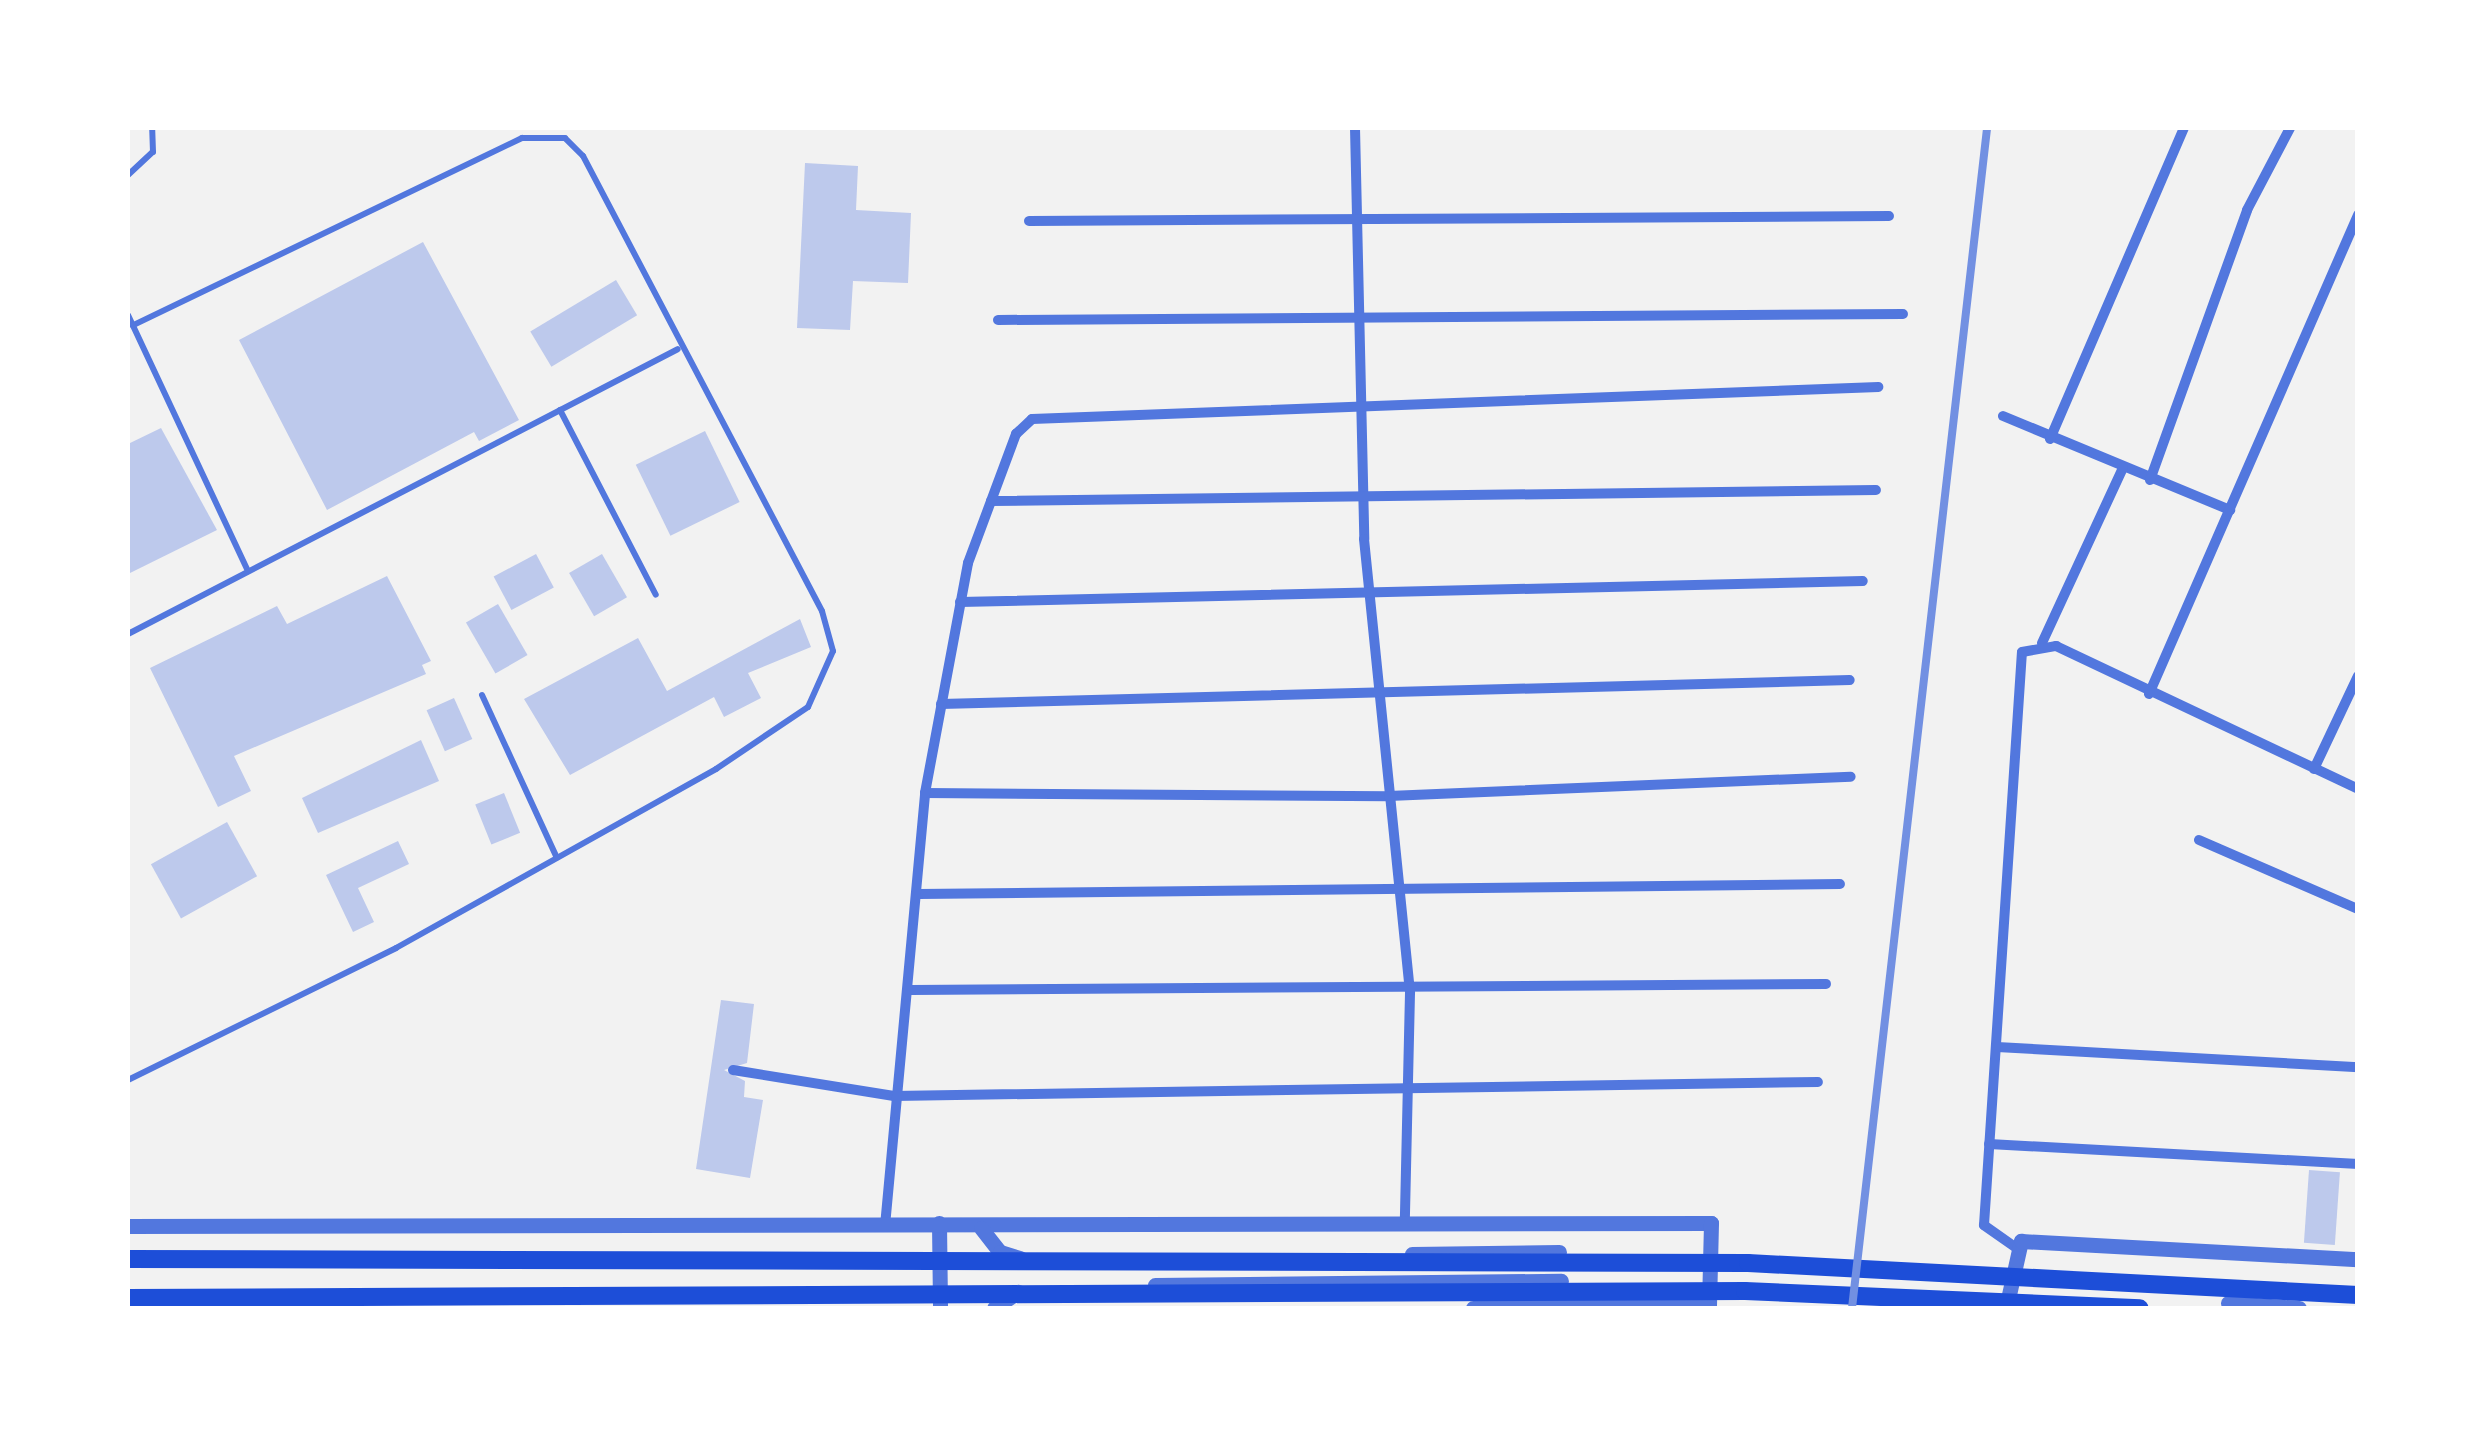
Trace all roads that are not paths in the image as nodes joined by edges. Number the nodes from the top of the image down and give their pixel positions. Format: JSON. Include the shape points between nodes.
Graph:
{"nodes":[{"id":1,"x":152,"y":128,"type":"edge"},
{"id":2,"x":1354,"y":128,"type":"edge"},
{"id":3,"x":2184,"y":128,"type":"edge"},
{"id":4,"x":2290,"y":128,"type":"edge"},
{"id":5,"x":128,"y":174,"type":"edge"},
{"id":6,"x":1888,"y":216,"type":"dead end"},
{"id":7,"x":2358,"y":216,"type":"edge"},
{"id":8,"x":1029,"y":221,"type":"dead end"},
{"id":9,"x":1359,"y":224,"type":"junction"},
{"id":10,"x":1902,"y":314,"type":"dead end"},
{"id":11,"x":128,"y":315,"type":"edge"},
{"id":12,"x":998,"y":320,"type":"dead end"},
{"id":13,"x":1363,"y":324,"type":"junction"},
{"id":14,"x":133,"y":325,"type":"junction"},
{"id":15,"x":678,"y":349,"type":"junction"},
{"id":16,"x":1878,"y":387,"type":"dead end"},
{"id":17,"x":560,"y":410,"type":"junction"},
{"id":18,"x":1362,"y":410,"type":"junction"},
{"id":19,"x":2003,"y":416,"type":"dead end"},
{"id":20,"x":2050,"y":439,"type":"junction"},
{"id":21,"x":2124,"y":468,"type":"junction"},
{"id":22,"x":2150,"y":480,"type":"junction"},
{"id":23,"x":1876,"y":490,"type":"dead end"},
{"id":24,"x":992,"y":500,"type":"junction"},
{"id":25,"x":1363,"y":502,"type":"junction"},
{"id":26,"x":2230,"y":510,"type":"junction"},
{"id":27,"x":248,"y":571,"type":"junction"},
{"id":28,"x":1863,"y":582,"type":"dead end"},
{"id":29,"x":656,"y":595,"type":"dead end"},
{"id":30,"x":1371,"y":596,"type":"junction"},
{"id":31,"x":960,"y":602,"type":"junction"},
{"id":32,"x":128,"y":634,"type":"edge"},
{"id":33,"x":2042,"y":643,"type":"junction"},
{"id":34,"x":2358,"y":676,"type":"edge"},
{"id":35,"x":1850,"y":680,"type":"dead end"},
{"id":36,"x":482,"y":694,"type":"dead end"},
{"id":37,"x":2149,"y":694,"type":"junction"},
{"id":38,"x":1384,"y":695,"type":"junction"},
{"id":39,"x":941,"y":704,"type":"junction"},
{"id":40,"x":2314,"y":769,"type":"junction"},
{"id":41,"x":1850,"y":777,"type":"dead end"},
{"id":42,"x":2358,"y":789,"type":"edge"},
{"id":43,"x":924,"y":792,"type":"junction"},
{"id":44,"x":1389,"y":796,"type":"junction"},
{"id":45,"x":2199,"y":840,"type":"dead end"},
{"id":46,"x":557,"y":858,"type":"junction"},
{"id":47,"x":1840,"y":884,"type":"dead end"},
{"id":48,"x":919,"y":894,"type":"junction"},
{"id":49,"x":1403,"y":896,"type":"junction"},
{"id":50,"x":2358,"y":909,"type":"edge"},
{"id":51,"x":1826,"y":984,"type":"dead end"},
{"id":52,"x":911,"y":990,"type":"junction"},
{"id":53,"x":1410,"y":993,"type":"junction"},
{"id":54,"x":1997,"y":1048,"type":"junction"},
{"id":55,"x":2358,"y":1067,"type":"edge"},
{"id":56,"x":733,"y":1070,"type":"dead end"},
{"id":57,"x":128,"y":1080,"type":"edge"},
{"id":58,"x":1818,"y":1082,"type":"dead end"},
{"id":59,"x":1403,"y":1088,"type":"junction"},
{"id":60,"x":894,"y":1096,"type":"junction"},
{"id":61,"x":1990,"y":1144,"type":"junction"},
{"id":62,"x":2358,"y":1164,"type":"edge"},
{"id":63,"x":1405,"y":1218,"type":"junction"},
{"id":64,"x":939,"y":1223,"type":"junction"},
{"id":65,"x":128,"y":1226,"type":"edge"},
{"id":66,"x":884,"y":1226,"type":"junction"},
{"id":67,"x":981,"y":1228,"type":"junction"},
{"id":68,"x":2015,"y":1247,"type":"junction"},
{"id":69,"x":1559,"y":1252,"type":"dead end"},
{"id":70,"x":128,"y":1259,"type":"edge"},
{"id":71,"x":2358,"y":1259,"type":"edge"},
{"id":72,"x":1562,"y":1281,"type":"dead end"},
{"id":73,"x":2234,"y":1281,"type":"dead end"},
{"id":74,"x":2358,"y":1292,"type":"edge"},
{"id":75,"x":128,"y":1298,"type":"edge"},
{"id":76,"x":2228,"y":1303,"type":"dead end"},
{"id":77,"x":1607,"y":1307,"type":"edge"},
{"id":78,"x":940,"y":1308,"type":"edge"},
{"id":79,"x":994,"y":1308,"type":"edge"},
{"id":80,"x":1473,"y":1308,"type":"edge"},
{"id":81,"x":1511,"y":1308,"type":"edge"},
{"id":82,"x":2006,"y":1308,"type":"edge"},
{"id":83,"x":2140,"y":1308,"type":"edge"},
{"id":84,"x":2298,"y":1308,"type":"edge"}],
"edges":[{"from":1,"to":5,"type":"lane","via":[[152,152]]},
{"from":2,"to":9,"type":"street"},
{"from":3,"to":20,"type":"street"},
{"from":4,"to":22,"type":"street","via":[[2247,210]]},
{"from":6,"to":9,"type":"street"},
{"from":7,"to":26,"type":"street"},
{"from":8,"to":9,"type":"street"},
{"from":9,"to":13,"type":"street"},
{"from":10,"to":13,"type":"street"},
{"from":11,"to":14,"type":"lane"},
{"from":12,"to":13,"type":"street"},
{"from":13,"to":18,"type":"street"},
{"from":14,"to":15,"type":"lane","via":[[546,132],[582,156]]},
{"from":14,"to":27,"type":"lane"},
{"from":15,"to":17,"type":"lane"},
{"from":15,"to":46,"type":"lane","via":[[822,610],[833,652],[808,707]]},
{"from":16,"to":18,"type":"street"},
{"from":17,"to":27,"type":"lane"},
{"from":17,"to":29,"type":"lane"},
{"from":18,"to":24,"type":"street","via":[[1059,412],[1016,434]]},
{"from":18,"to":25,"type":"street"},
{"from":19,"to":20,"type":"street"},
{"from":20,"to":21,"type":"street"},
{"from":21,"to":22,"type":"street"},
{"from":21,"to":33,"type":"street"},
{"from":22,"to":26,"type":"street"},
{"from":23,"to":25,"type":"street"},
{"from":24,"to":25,"type":"street"},
{"from":24,"to":31,"type":"street"},
{"from":25,"to":30,"type":"street"},
{"from":26,"to":37,"type":"street"},
{"from":27,"to":32,"type":"lane"},
{"from":28,"to":30,"type":"street"},
{"from":30,"to":31,"type":"street"},
{"from":30,"to":38,"type":"street"},
{"from":31,"to":39,"type":"street"},
{"from":33,"to":37,"type":"street"},
{"from":33,"to":54,"type":"street","via":[[2019,661]]},
{"from":34,"to":40,"type":"street"},
{"from":35,"to":38,"type":"street"},
{"from":36,"to":46,"type":"lane"},
{"from":37,"to":40,"type":"street"},
{"from":38,"to":39,"type":"street"},
{"from":38,"to":44,"type":"street"},
{"from":39,"to":43,"type":"street"},
{"from":40,"to":42,"type":"street"},
{"from":41,"to":44,"type":"street"},
{"from":43,"to":44,"type":"street"},
{"from":43,"to":48,"type":"street"},
{"from":44,"to":49,"type":"street"},
{"from":45,"to":50,"type":"street"},
{"from":46,"to":57,"type":"lane"},
{"from":47,"to":49,"type":"street"},
{"from":48,"to":49,"type":"street"},
{"from":48,"to":52,"type":"street"},
{"from":49,"to":53,"type":"street"},
{"from":51,"to":53,"type":"street"},
{"from":52,"to":53,"type":"street"},
{"from":52,"to":60,"type":"street"},
{"from":53,"to":59,"type":"street"},
{"from":54,"to":55,"type":"street"},
{"from":54,"to":61,"type":"street"},
{"from":56,"to":60,"type":"street"},
{"from":58,"to":59,"type":"street"},
{"from":59,"to":60,"type":"street"},
{"from":59,"to":63,"type":"street"},
{"from":60,"to":66,"type":"street"},
{"from":61,"to":62,"type":"street"},
{"from":61,"to":68,"type":"street","via":[[1984,1226]]},
{"from":63,"to":67,"type":"street"},
{"from":63,"to":77,"type":"street","via":[[1711,1223],[1709,1305]]},
{"from":64,"to":66,"type":"street"},
{"from":64,"to":67,"type":"street"},
{"from":64,"to":78,"type":"street"},
{"from":65,"to":66,"type":"street"},
{"from":67,"to":69,"type":"street","via":[[1000,1252],[1028,1259]]},
{"from":68,"to":71,"type":"street"},
{"from":68,"to":82,"type":"street"},
{"from":70,"to":74,"type":"main road","via":[[1748,1263]]},
{"from":72,"to":79,"type":"street","via":[[1030,1288]]},
{"from":73,"to":74,"type":"street"},
{"from":75,"to":83,"type":"main road","via":[[1745,1291]]},
{"from":76,"to":84,"type":"street"},
{"from":77,"to":81,"type":"street"},
{"from":80,"to":81,"type":"street"}]}
